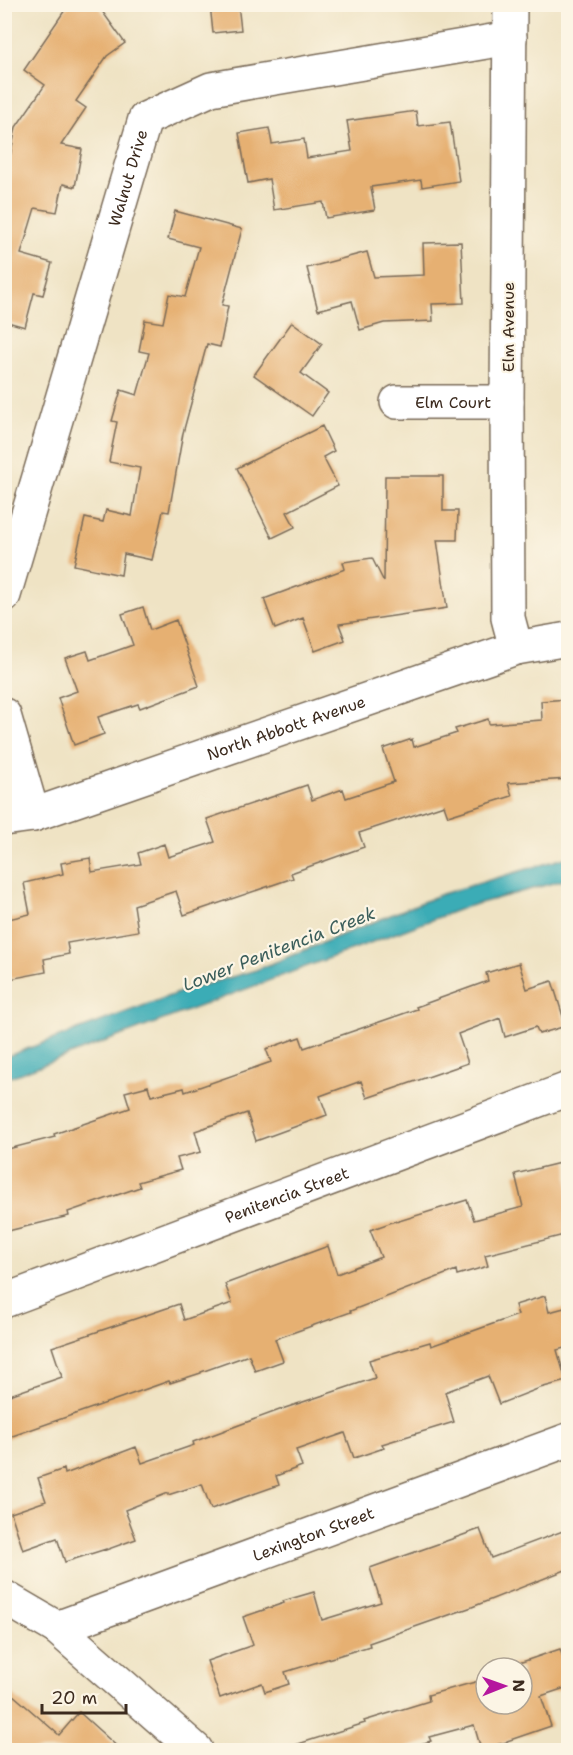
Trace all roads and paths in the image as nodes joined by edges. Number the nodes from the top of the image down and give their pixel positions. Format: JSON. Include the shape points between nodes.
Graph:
{"nodes":[{"id":1,"x":510,"y":4,"type":"edge"},
{"id":2,"x":510,"y":38,"type":"junction"},
{"id":3,"x":397,"y":402,"type":"dead end"},
{"id":4,"x":507,"y":402,"type":"junction"},
{"id":5,"x":4,"y":596,"type":"edge"},
{"id":6,"x":568,"y":639,"type":"edge"},
{"id":7,"x":516,"y":648,"type":"junction"},
{"id":8,"x":4,"y":715,"type":"edge"},
{"id":9,"x":19,"y":817,"type":"edge"},
{"id":10,"x":568,"y":1089,"type":"edge"},
{"id":11,"x":4,"y":1301,"type":"edge"},
{"id":12,"x":568,"y":1440,"type":"edge"},
{"id":13,"x":4,"y":1597,"type":"edge"},
{"id":14,"x":57,"y":1629,"type":"junction"},
{"id":15,"x":196,"y":1750,"type":"edge"}],
"edges":[{"from":1,"to":2,"type":"street","name":"Elm Avenue"},
{"from":2,"to":4,"type":"street","name":"Elm Avenue"},
{"from":2,"to":5,"type":"street","name":"Walnut Drive","via":[[211,89],[145,119]]},
{"from":3,"to":4,"type":"street","name":"Elm Court"},
{"from":4,"to":7,"type":"street","name":"Elm Avenue","via":[[508,618]]},
{"from":6,"to":7,"type":"street","name":"North Abbott Avenue"},
{"from":7,"to":9,"type":"street","name":"North Abbott Avenue"},
{"from":8,"to":9,"type":"street"},
{"from":10,"to":11,"type":"street","name":"Penitencia Street"},
{"from":12,"to":14,"type":"street","name":"Lexington Street"},
{"from":13,"to":14,"type":"street"},
{"from":14,"to":15,"type":"street"}]}
